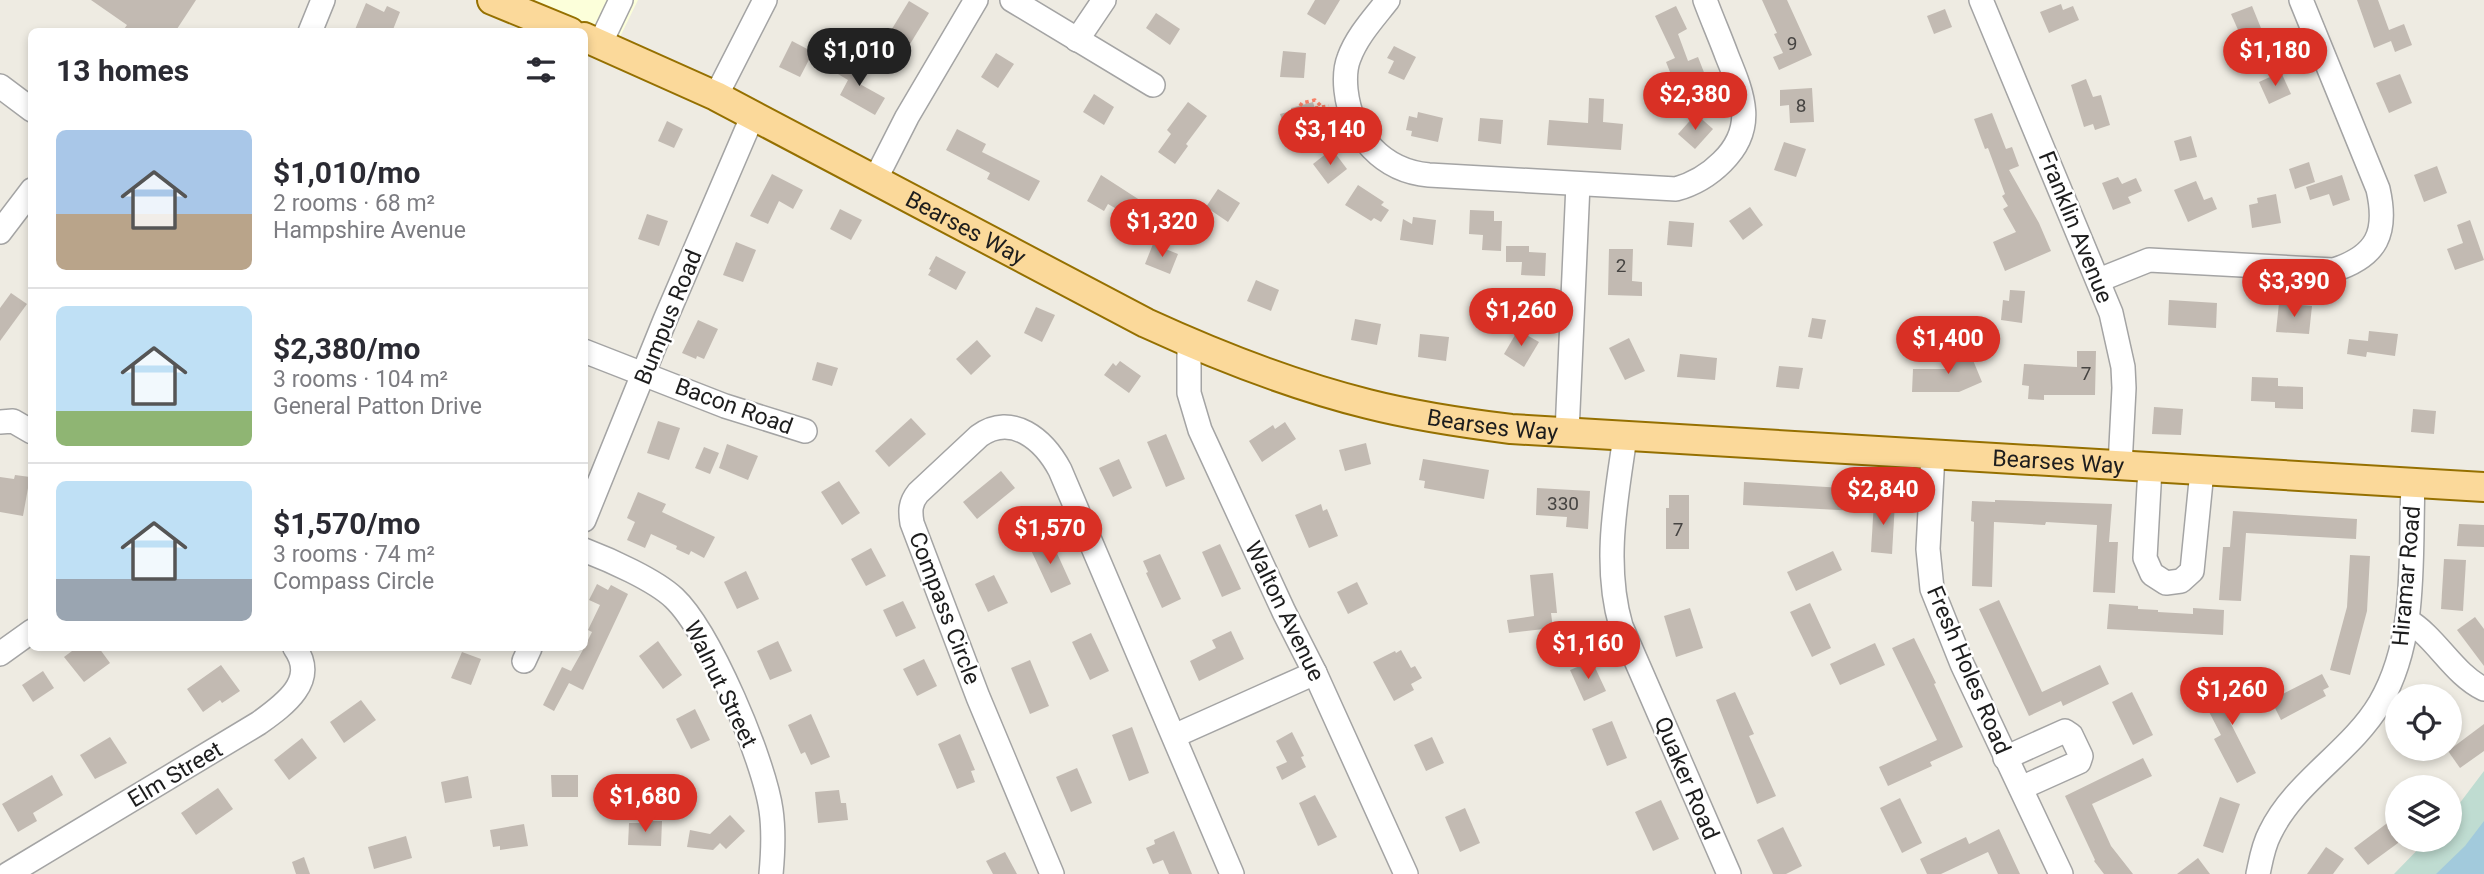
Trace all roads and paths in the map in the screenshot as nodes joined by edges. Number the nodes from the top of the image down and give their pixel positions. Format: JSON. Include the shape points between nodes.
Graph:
{"nodes":[{"id":1,"x":323,"y":0,"type":"edge"},
{"id":2,"x":492,"y":0,"type":"edge"},
{"id":3,"x":621,"y":0,"type":"edge"},
{"id":4,"x":765,"y":0,"type":"edge"},
{"id":5,"x":976,"y":0,"type":"edge"},
{"id":6,"x":1012,"y":0,"type":"edge"},
{"id":7,"x":1104,"y":0,"type":"edge"},
{"id":8,"x":1388,"y":0,"type":"edge"},
{"id":9,"x":1704,"y":0,"type":"edge"},
{"id":10,"x":1981,"y":0,"type":"edge"},
{"id":11,"x":2301,"y":0,"type":"edge"},
{"id":12,"x":312,"y":28,"type":"edge"},
{"id":13,"x":560,"y":28,"type":"edge"},
{"id":14,"x":1077,"y":40,"type":"junction"},
{"id":15,"x":592,"y":41,"type":"edge"},
{"id":16,"x":1153,"y":85,"type":"dead end"},
{"id":17,"x":0,"y":86,"type":"edge"},
{"id":18,"x":716,"y":96,"type":"junction"},
{"id":19,"x":1300,"y":106,"type":"dead end"},
{"id":20,"x":1329,"y":106,"type":"dead end"},
{"id":21,"x":28,"y":107,"type":"edge"},
{"id":22,"x":1322,"y":107,"type":"junction"},
{"id":23,"x":1315,"y":108,"type":"dead end"},
{"id":24,"x":753,"y":115,"type":"junction"},
{"id":25,"x":875,"y":180,"type":"junction"},
{"id":26,"x":1578,"y":184,"type":"junction"},
{"id":27,"x":28,"y":195,"type":"edge"},
{"id":28,"x":0,"y":232,"type":"edge"},
{"id":29,"x":2099,"y":280,"type":"junction"},
{"id":30,"x":1189,"y":343,"type":"junction"},
{"id":31,"x":588,"y":352,"type":"edge"},
{"id":32,"x":644,"y":373,"type":"junction"},
{"id":33,"x":0,"y":422,"type":"edge"},
{"id":34,"x":28,"y":430,"type":"edge"},
{"id":35,"x":805,"y":431,"type":"dead end"},
{"id":36,"x":1567,"y":433,"type":"junction"},
{"id":37,"x":1625,"y":437,"type":"junction"},
{"id":38,"x":1933,"y":454,"type":"junction"},
{"id":39,"x":2120,"y":466,"type":"junction"},
{"id":40,"x":2150,"y":468,"type":"junction"},
{"id":41,"x":2202,"y":471,"type":"junction"},
{"id":42,"x":2413,"y":483,"type":"junction"},
{"id":43,"x":2484,"y":487,"type":"edge"},
{"id":44,"x":588,"y":510,"type":"edge"},
{"id":45,"x":588,"y":552,"type":"edge"},
{"id":46,"x":2407,"y":620,"type":"junction"},
{"id":47,"x":28,"y":634,"type":"edge"},
{"id":48,"x":297,"y":651,"type":"edge"},
{"id":49,"x":0,"y":654,"type":"edge"},
{"id":50,"x":1315,"y":673,"type":"junction"},
{"id":51,"x":2484,"y":689,"type":"edge"},
{"id":52,"x":1174,"y":736,"type":"junction"},
{"id":53,"x":2005,"y":758,"type":"junction"},
{"id":54,"x":2021,"y":788,"type":"junction"},
{"id":55,"x":8,"y":874,"type":"edge"},
{"id":56,"x":771,"y":874,"type":"edge"},
{"id":57,"x":1052,"y":874,"type":"edge"},
{"id":58,"x":1232,"y":874,"type":"edge"},
{"id":59,"x":1406,"y":874,"type":"edge"},
{"id":60,"x":1729,"y":874,"type":"edge"},
{"id":61,"x":2061,"y":874,"type":"edge"},
{"id":62,"x":2258,"y":874,"type":"edge"}],
"edges":[{"from":1,"to":12,"type":"street"},
{"from":2,"to":13,"type":"main road"},
{"from":3,"to":15,"type":"street"},
{"from":4,"to":18,"type":"street"},
{"from":5,"to":25,"type":"street"},
{"from":6,"to":14,"type":"street"},
{"from":7,"to":14,"type":"street"},
{"from":8,"to":26,"type":"street","via":[[1358,38],[1345,79],[1354,124],[1371,148],[1413,174]]},
{"from":9,"to":26,"type":"street","via":[[1742,94],[1744,126],[1734,148],[1715,169],[1676,189]]},
{"from":10,"to":29,"type":"street","name":"Franklin Avenue"},
{"from":11,"to":29,"type":"street","via":[[2381,201],[2377,239],[2369,251],[2334,270],[2149,260]]},
{"from":14,"to":16,"type":"street"},
{"from":15,"to":18,"type":"main road","name":"Bearses Way"},
{"from":17,"to":21,"type":"street"},
{"from":18,"to":24,"type":"main road","name":"Bearses Way"},
{"from":19,"to":22,"type":"path","via":[[1315,100]]},
{"from":20,"to":22,"type":"path"},
{"from":22,"to":23,"type":"path"},
{"from":24,"to":25,"type":"main road","name":"Bearses Way"},
{"from":24,"to":32,"type":"street","name":"Bumpus Road"},
{"from":25,"to":30,"type":"main road","name":"Bearses Way"},
{"from":26,"to":36,"type":"street"},
{"from":27,"to":28,"type":"street"},
{"from":29,"to":39,"type":"street","name":"Franklin Avenue","via":[[2123,367]]},
{"from":30,"to":36,"type":"main road","name":"Bearses Way","via":[[1367,404],[1452,421]]},
{"from":30,"to":50,"type":"street","name":"Walton Avenue","via":[[1189,393],[1200,430]]},
{"from":31,"to":32,"type":"street","name":"Bacon Road"},
{"from":32,"to":35,"type":"street","name":"Bacon Road","via":[[725,406]]},
{"from":32,"to":44,"type":"street","name":"Bumpus Road"},
{"from":33,"to":34,"type":"street","via":[[13,421]]},
{"from":36,"to":37,"type":"main road","name":"Bearses Way"},
{"from":37,"to":38,"type":"main road","name":"Bearses Way"},
{"from":37,"to":60,"type":"street","name":"Quaker Road","via":[[1613,529],[1616,608]]},
{"from":38,"to":39,"type":"main road","name":"Bearses Way"},
{"from":38,"to":53,"type":"street","name":"Fresh Holes Road","via":[[1928,549],[1932,589]]},
{"from":39,"to":40,"type":"main road","name":"Bearses Way"},
{"from":40,"to":41,"type":"main road","name":"Bearses Way"},
{"from":40,"to":41,"type":"street","via":[[2145,558],[2158,580],[2174,584],[2187,577],[2195,563]]},
{"from":41,"to":42,"type":"main road","name":"Bearses Way"},
{"from":42,"to":43,"type":"main road","name":"Bearses Way"},
{"from":42,"to":46,"type":"street","name":"Hiramar Road"},
{"from":45,"to":56,"type":"street","name":"Walnut Street","via":[[659,586],[674,598],[703,639],[762,772],[771,809]]},
{"from":46,"to":51,"type":"street","via":[[2472,683]]},
{"from":46,"to":62,"type":"street","name":"Hiramar Road","via":[[2396,669],[2379,706],[2285,809],[2270,832]]},
{"from":47,"to":49,"type":"street"},
{"from":48,"to":55,"type":"street","name":"Elm Street","via":[[303,675],[281,707]]},
{"from":50,"to":52,"type":"street"},
{"from":50,"to":59,"type":"street","name":"Walton Avenue"},
{"from":52,"to":57,"type":"street","name":"Compass Circle","via":[[1055,461],[1024,431],[1003,426],[987,431],[918,493],[911,516],[978,697]]},
{"from":52,"to":58,"type":"street","name":"Compass Circle"},
{"from":53,"to":54,"type":"street","name":"Fresh Holes Road"},
{"from":53,"to":54,"type":"street","via":[[2065,731],[2071,735],[2081,756],[2079,762]]},
{"from":54,"to":61,"type":"street","name":"Fresh Holes Road"}]}
